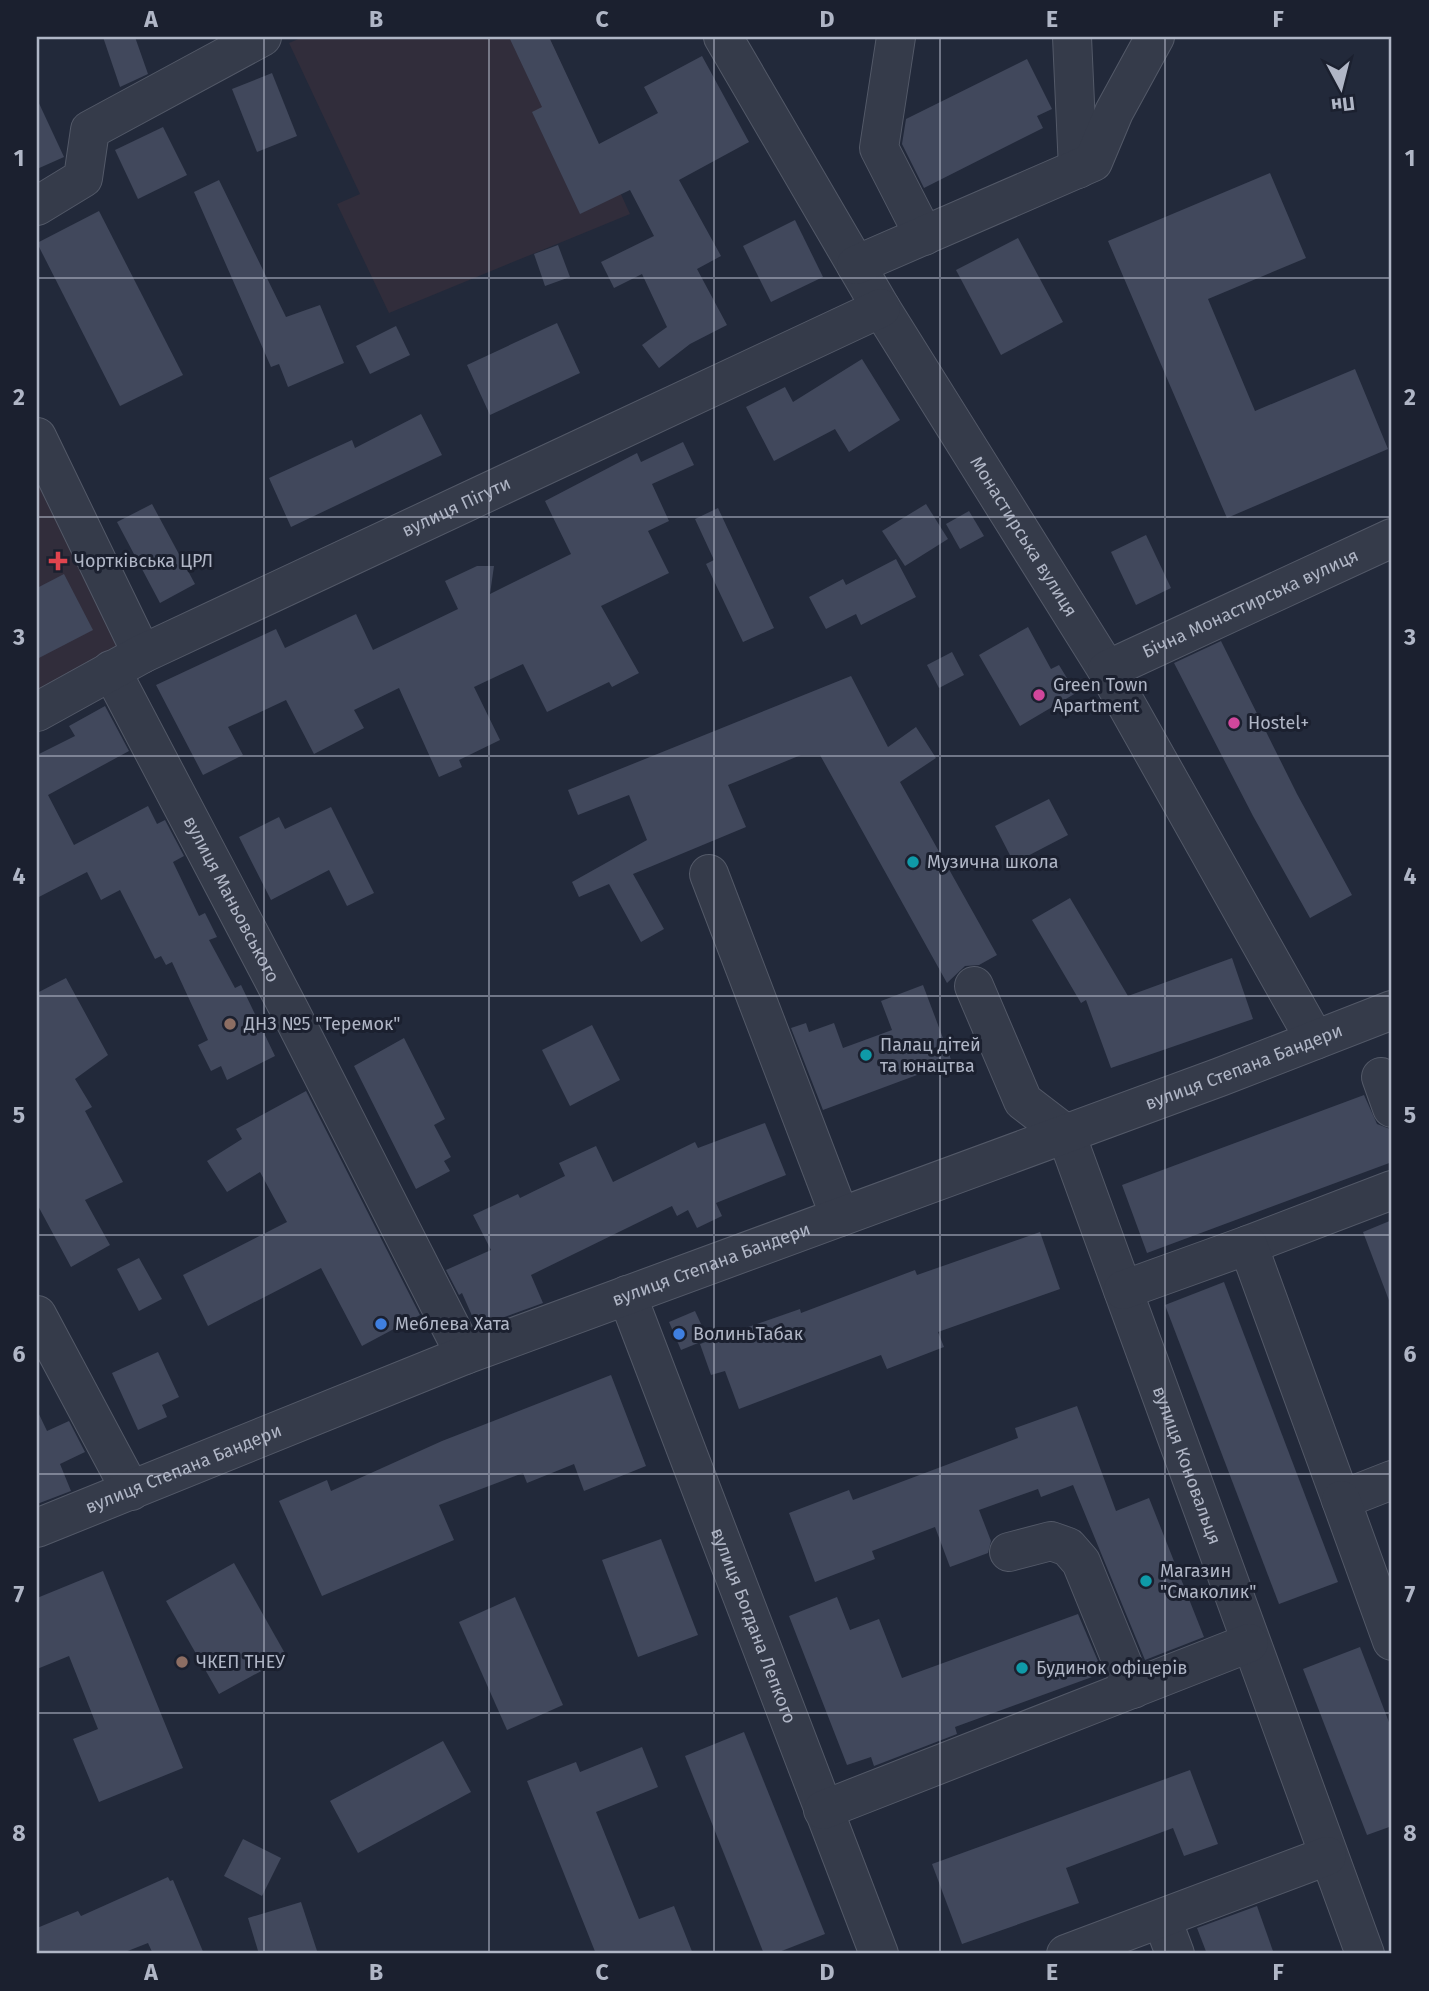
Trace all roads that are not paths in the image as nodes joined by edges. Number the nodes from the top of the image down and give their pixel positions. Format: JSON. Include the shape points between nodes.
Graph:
{"nodes":[{"id":1,"x":262,"y":37,"type":"edge"},
{"id":2,"x":723,"y":37,"type":"edge"},
{"id":3,"x":896,"y":37,"type":"edge"},
{"id":4,"x":1072,"y":37,"type":"edge"},
{"id":5,"x":1155,"y":37,"type":"edge"},
{"id":6,"x":1078,"y":169,"type":"junction"},
{"id":7,"x":37,"y":206,"type":"edge"},
{"id":8,"x":924,"y":236,"type":"junction"},
{"id":9,"x":856,"y":265,"type":"junction"},
{"id":10,"x":881,"y":308,"type":"junction"},
{"id":11,"x":37,"y":437,"type":"edge"},
{"id":12,"x":1392,"y":538,"type":"edge"},
{"id":13,"x":126,"y":662,"type":"junction"},
{"id":14,"x":1107,"y":670,"type":"junction"},
{"id":15,"x":37,"y":712,"type":"edge"},
{"id":16,"x":709,"y":874,"type":"dead end"},
{"id":17,"x":974,"y":986,"type":"dead end"},
{"id":18,"x":1392,"y":1010,"type":"edge"},
{"id":19,"x":1315,"y":1040,"type":"junction"},
{"id":20,"x":1066,"y":1134,"type":"junction"},
{"id":21,"x":1392,"y":1190,"type":"edge"},
{"id":22,"x":840,"y":1217,"type":"junction"},
{"id":23,"x":1248,"y":1245,"type":"junction"},
{"id":24,"x":1122,"y":1290,"type":"junction"},
{"id":25,"x":627,"y":1295,"type":"junction"},
{"id":26,"x":37,"y":1315,"type":"edge"},
{"id":27,"x":464,"y":1354,"type":"junction"},
{"id":28,"x":1392,"y":1480,"type":"edge"},
{"id":29,"x":131,"y":1492,"type":"junction"},
{"id":30,"x":1341,"y":1500,"type":"junction"},
{"id":31,"x":37,"y":1528,"type":"edge"},
{"id":32,"x":1009,"y":1552,"type":"dead end"},
{"id":33,"x":1392,"y":1641,"type":"edge"},
{"id":34,"x":1249,"y":1643,"type":"junction"},
{"id":35,"x":1133,"y":1689,"type":"junction"},
{"id":36,"x":823,"y":1810,"type":"junction"},
{"id":37,"x":1327,"y":1856,"type":"junction"},
{"id":38,"x":1162,"y":1919,"type":"junction"},
{"id":39,"x":879,"y":1954,"type":"edge"},
{"id":40,"x":1066,"y":1954,"type":"edge"},
{"id":41,"x":1175,"y":1954,"type":"edge"},
{"id":42,"x":1365,"y":1954,"type":"edge"}],
"edges":[{"from":1,"to":7,"type":"street","via":[[90,130],[83,178]]},
{"from":2,"to":9,"type":"street","name":"Монастирська вулиця"},
{"from":3,"to":8,"type":"street","via":[[879,148]]},
{"from":4,"to":6,"type":"street"},
{"from":5,"to":6,"type":"street","via":[[1093,162]]},
{"from":6,"to":8,"type":"street"},
{"from":8,"to":9,"type":"street"},
{"from":9,"to":10,"type":"street","name":"Монастирська вулиця"},
{"from":10,"to":13,"type":"street","name":"вулиця Пігути"},
{"from":10,"to":14,"type":"street","name":"Монастирська вулиця"},
{"from":11,"to":13,"type":"street","name":"вулиця Маньовського"},
{"from":12,"to":14,"type":"street","name":"Бічна Монастирська вулиця"},
{"from":13,"to":15,"type":"street","name":"вулиця Пігути"},
{"from":13,"to":27,"type":"street","name":"вулиця Маньовського","via":[[290,1011]]},
{"from":14,"to":19,"type":"street","name":"Монастирська вулиця"},
{"from":16,"to":22,"type":"street"},
{"from":17,"to":20,"type":"street","via":[[1023,1101]]},
{"from":18,"to":19,"type":"street","name":"вулиця Степана Бандери"},
{"from":19,"to":20,"type":"street","name":"вулиця Степана Бандери"},
{"from":20,"to":22,"type":"street","name":"вулиця Степана Бандери"},
{"from":20,"to":24,"type":"street","name":"вулиця Коновальця"},
{"from":21,"to":23,"type":"street"},
{"from":22,"to":25,"type":"street","name":"вулиця Степана Бандери"},
{"from":23,"to":24,"type":"street"},
{"from":23,"to":30,"type":"street"},
{"from":24,"to":34,"type":"street","name":"вулиця Коновальця"},
{"from":25,"to":27,"type":"street","name":"вулиця Степана Бандери"},
{"from":25,"to":36,"type":"street","name":"вулиця Богдана Лепкого"},
{"from":26,"to":29,"type":"street"},
{"from":27,"to":29,"type":"street","name":"вулиця Степана Бандери"},
{"from":28,"to":30,"type":"street"},
{"from":29,"to":31,"type":"street","name":"вулиця Степана Бандери"},
{"from":30,"to":33,"type":"street"},
{"from":32,"to":35,"type":"street","via":[[1051,1541],[1075,1554]]},
{"from":34,"to":35,"type":"street"},
{"from":34,"to":37,"type":"street","name":"вулиця Коновальця"},
{"from":35,"to":36,"type":"street"},
{"from":36,"to":39,"type":"street","name":"вулиця Богдана Лепкого"},
{"from":37,"to":38,"type":"street"},
{"from":37,"to":42,"type":"street","name":"вулиця Коновальця"},
{"from":38,"to":40,"type":"street"},
{"from":38,"to":41,"type":"street"}]}
